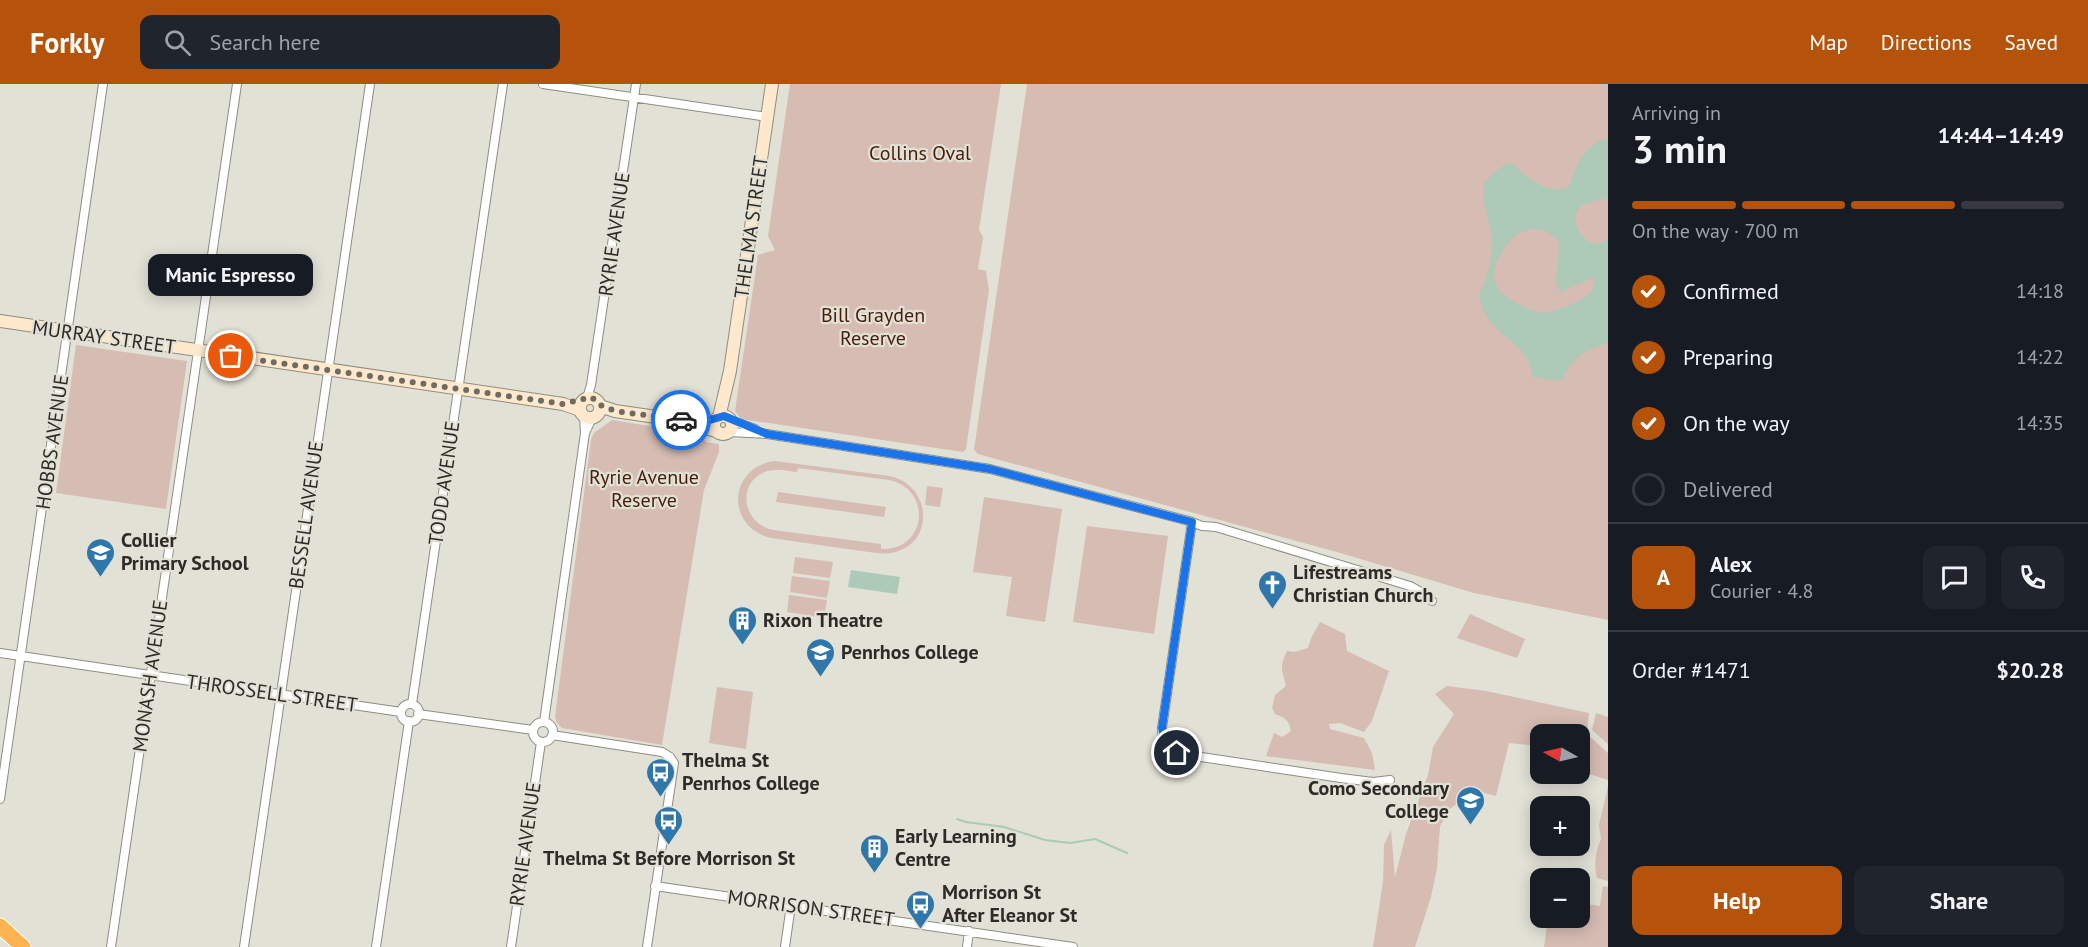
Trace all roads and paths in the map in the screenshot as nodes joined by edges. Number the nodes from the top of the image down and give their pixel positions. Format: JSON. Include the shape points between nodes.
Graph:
{"nodes":[{"id":1,"x":103,"y":84,"type":"edge"},
{"id":2,"x":237,"y":84,"type":"edge"},
{"id":3,"x":370,"y":84,"type":"edge"},
{"id":4,"x":503,"y":84,"type":"edge"},
{"id":5,"x":543,"y":84,"type":"edge"},
{"id":6,"x":636,"y":84,"type":"edge"},
{"id":7,"x":772,"y":84,"type":"edge"},
{"id":8,"x":634,"y":97,"type":"junction"},
{"id":9,"x":767,"y":117,"type":"junction"},
{"id":10,"x":0,"y":321,"type":"edge"},
{"id":11,"x":68,"y":332,"type":"junction"},
{"id":12,"x":198,"y":350,"type":"junction"},
{"id":13,"x":327,"y":370,"type":"junction"},
{"id":14,"x":458,"y":389,"type":"junction"},
{"id":15,"x":590,"y":407,"type":"junction"},
{"id":16,"x":723,"y":423,"type":"junction"},
{"id":17,"x":1192,"y":522,"type":"junction"},
{"id":18,"x":1432,"y":602,"type":"dead end"},
{"id":19,"x":0,"y":653,"type":"edge"},
{"id":20,"x":20,"y":655,"type":"junction"},
{"id":21,"x":149,"y":676,"type":"junction"},
{"id":22,"x":281,"y":695,"type":"junction"},
{"id":23,"x":412,"y":704,"type":"junction"},
{"id":24,"x":401,"y":712,"type":"junction"},
{"id":25,"x":418,"y":714,"type":"junction"},
{"id":26,"x":409,"y":721,"type":"junction"},
{"id":27,"x":544,"y":722,"type":"junction"},
{"id":28,"x":533,"y":730,"type":"junction"},
{"id":29,"x":552,"y":735,"type":"junction"},
{"id":30,"x":541,"y":742,"type":"junction"},
{"id":31,"x":1390,"y":780,"type":"dead end"},
{"id":32,"x":0,"y":799,"type":"edge"},
{"id":33,"x":656,"y":886,"type":"junction"},
{"id":34,"x":791,"y":905,"type":"junction"},
{"id":35,"x":0,"y":926,"type":"edge"},
{"id":36,"x":969,"y":931,"type":"junction"},
{"id":37,"x":22,"y":947,"type":"edge"},
{"id":38,"x":111,"y":947,"type":"edge"},
{"id":39,"x":244,"y":947,"type":"edge"},
{"id":40,"x":376,"y":947,"type":"edge"},
{"id":41,"x":511,"y":947,"type":"edge"},
{"id":42,"x":647,"y":947,"type":"edge"},
{"id":43,"x":785,"y":947,"type":"edge"},
{"id":44,"x":967,"y":947,"type":"edge"},
{"id":45,"x":1073,"y":947,"type":"edge"}],
"edges":[{"from":1,"to":11,"type":"street","name":"HOBBS AVENUE"},
{"from":2,"to":12,"type":"street","name":"MONASH AVENUE"},
{"from":3,"to":13,"type":"street","name":"BESSELL AVENUE"},
{"from":4,"to":14,"type":"street","name":"TODD AVENUE"},
{"from":5,"to":8,"type":"street"},
{"from":6,"to":8,"type":"street","name":"RYRIE AVENUE"},
{"from":7,"to":9,"type":"main road","name":"THELMA STREET"},
{"from":8,"to":9,"type":"street"},
{"from":8,"to":15,"type":"street","name":"RYRIE AVENUE"},
{"from":9,"to":16,"type":"main road","name":"THELMA STREET"},
{"from":10,"to":11,"type":"main road","name":"MURRAY STREET"},
{"from":11,"to":12,"type":"main road","name":"MURRAY STREET"},
{"from":11,"to":20,"type":"street","name":"HOBBS AVENUE"},
{"from":12,"to":13,"type":"main road","name":"MURRAY STREET"},
{"from":12,"to":21,"type":"street","name":"MONASH AVENUE"},
{"from":13,"to":14,"type":"main road","name":"MURRAY STREET"},
{"from":13,"to":22,"type":"street","name":"BESSELL AVENUE"},
{"from":14,"to":15,"type":"main road","name":"MURRAY STREET"},
{"from":14,"to":23,"type":"street","name":"TODD AVENUE"},
{"from":15,"to":16,"type":"main road"},
{"from":15,"to":27,"type":"street"},
{"from":16,"to":17,"type":"street","via":[[767,434],[990,469]]},
{"from":17,"to":18,"type":"street","via":[[1410,586]]},
{"from":17,"to":31,"type":"street","via":[[1162,728],[1168,747],[1181,754],[1341,778]]},
{"from":19,"to":20,"type":"street","name":"THROSSELL STREET"},
{"from":20,"to":21,"type":"street","name":"THROSSELL STREET"},
{"from":20,"to":32,"type":"street","name":"HOBBS AVENUE"},
{"from":21,"to":22,"type":"street","name":"THROSSELL STREET"},
{"from":21,"to":38,"type":"street","name":"MONASH AVENUE"},
{"from":22,"to":24,"type":"street","name":"THROSSELL STREET"},
{"from":22,"to":39,"type":"street","name":"BESSELL AVENUE"},
{"from":23,"to":24,"type":"street","via":[[405,705]]},
{"from":23,"to":25,"type":"street"},
{"from":24,"to":26,"type":"street"},
{"from":25,"to":26,"type":"street"},
{"from":25,"to":28,"type":"street"},
{"from":26,"to":40,"type":"street"},
{"from":27,"to":28,"type":"street"},
{"from":27,"to":29,"type":"street","via":[[552,728]]},
{"from":28,"to":30,"type":"street"},
{"from":29,"to":30,"type":"street"},
{"from":29,"to":33,"type":"street","via":[[662,752],[670,757],[674,763]]},
{"from":30,"to":41,"type":"street","name":"RYRIE AVENUE"},
{"from":33,"to":34,"type":"street","name":"MORRISON STREET"},
{"from":33,"to":42,"type":"street"},
{"from":34,"to":36,"type":"street","name":"MORRISON STREET"},
{"from":34,"to":43,"type":"street"},
{"from":35,"to":37,"type":"highway"},
{"from":36,"to":44,"type":"street"},
{"from":36,"to":45,"type":"street","name":"MORRISON STREET"}]}
